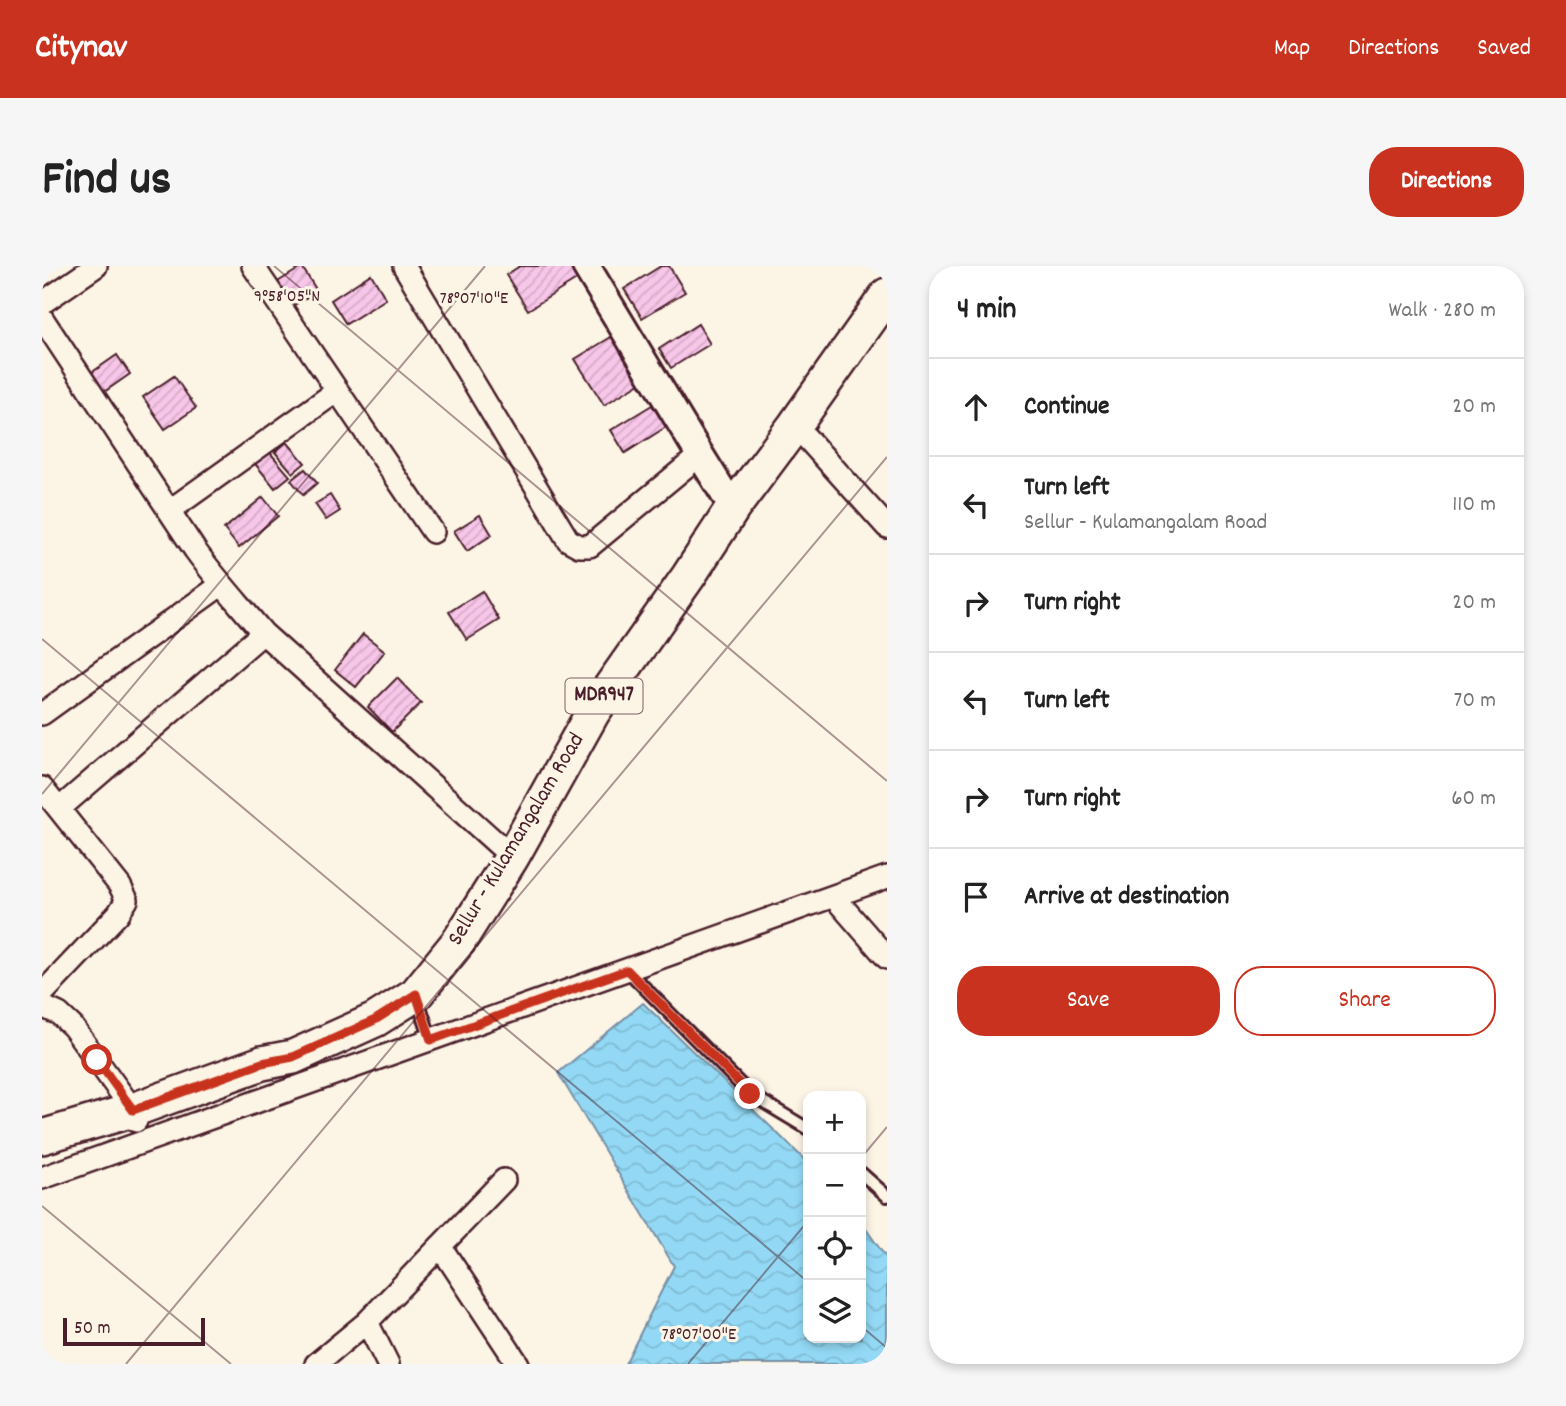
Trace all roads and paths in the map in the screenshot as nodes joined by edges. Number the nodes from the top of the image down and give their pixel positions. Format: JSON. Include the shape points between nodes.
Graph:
{"nodes":[{"id":1,"x":96,"y":266,"type":"edge"},
{"id":2,"x":253,"y":266,"type":"edge"},
{"id":3,"x":404,"y":266,"type":"edge"},
{"id":4,"x":586,"y":266,"type":"edge"},
{"id":5,"x":42,"y":303,"type":"edge"},
{"id":6,"x":882,"y":312,"type":"edge"},
{"id":7,"x":42,"y":318,"type":"edge"},
{"id":8,"x":338,"y":391,"type":"junction"},
{"id":9,"x":795,"y":425,"type":"junction"},
{"id":10,"x":700,"y":455,"type":"junction"},
{"id":11,"x":733,"y":508,"type":"junction"},
{"id":12,"x":169,"y":511,"type":"junction"},
{"id":13,"x":887,"y":527,"type":"edge"},
{"id":14,"x":433,"y":532,"type":"dead end"},
{"id":15,"x":221,"y":584,"type":"junction"},
{"id":16,"x":263,"y":633,"type":"junction"},
{"id":17,"x":42,"y":714,"type":"edge"},
{"id":18,"x":42,"y":788,"type":"edge"},
{"id":19,"x":59,"y":809,"type":"junction"},
{"id":20,"x":512,"y":857,"type":"junction"},
{"id":21,"x":887,"y":877,"type":"edge"},
{"id":22,"x":834,"y":897,"type":"junction"},
{"id":23,"x":887,"y":958,"type":"edge"},
{"id":24,"x":627,"y":970,"type":"junction"},
{"id":25,"x":42,"y":994,"type":"edge"},
{"id":26,"x":416,"y":994,"type":"junction"},
{"id":27,"x":42,"y":1006,"type":"edge"},
{"id":28,"x":431,"y":1040,"type":"junction"},
{"id":29,"x":135,"y":1117,"type":"junction"},
{"id":30,"x":803,"y":1126,"type":"edge"},
{"id":31,"x":46,"y":1156,"type":"edge"},
{"id":32,"x":866,"y":1178,"type":"edge"},
{"id":33,"x":504,"y":1180,"type":"dead end"},
{"id":34,"x":887,"y":1196,"type":"edge"},
{"id":35,"x":440,"y":1246,"type":"junction"},
{"id":36,"x":367,"y":1322,"type":"junction"},
{"id":37,"x":316,"y":1364,"type":"edge"},
{"id":38,"x":388,"y":1364,"type":"edge"},
{"id":39,"x":518,"y":1364,"type":"edge"}],
"edges":[{"from":1,"to":5,"type":"street"},
{"from":2,"to":8,"type":"street"},
{"from":3,"to":10,"type":"street","via":[[568,540],[590,546]]},
{"from":4,"to":10,"type":"street"},
{"from":6,"to":9,"type":"main road","name":"Sellur - Kulamangalam Road","number":"MDR947"},
{"from":7,"to":12,"type":"street"},
{"from":8,"to":12,"type":"street"},
{"from":8,"to":14,"type":"street"},
{"from":9,"to":11,"type":"main road","name":"Sellur - Kulamangalam Road","number":"MDR947"},
{"from":9,"to":13,"type":"street"},
{"from":10,"to":11,"type":"street"},
{"from":11,"to":20,"type":"main road","name":"Sellur - Kulamangalam Road","number":"MDR947","via":[[593,712]]},
{"from":12,"to":15,"type":"street"},
{"from":15,"to":16,"type":"street"},
{"from":15,"to":17,"type":"street"},
{"from":16,"to":19,"type":"street"},
{"from":16,"to":20,"type":"street"},
{"from":18,"to":19,"type":"street"},
{"from":19,"to":25,"type":"street","via":[[127,900]]},
{"from":20,"to":26,"type":"main road","name":"Sellur - Kulamangalam Road","number":"MDR947","via":[[459,941]]},
{"from":21,"to":22,"type":"street"},
{"from":22,"to":23,"type":"street"},
{"from":22,"to":24,"type":"street"},
{"from":24,"to":28,"type":"street"},
{"from":24,"to":30,"type":"lane","via":[[750,1094]]},
{"from":26,"to":28,"type":"lane"},
{"from":26,"to":29,"type":"main road","name":"Sellur - Kulamangalam Road","number":"MDR947","via":[[375,1020],[293,1057],[263,1084]]},
{"from":27,"to":29,"type":"street","via":[[73,1027]]},
{"from":28,"to":31,"type":"street"},
{"from":29,"to":31,"type":"main road","name":"Sellur - Kulamangalam Road"},
{"from":32,"to":34,"type":"lane"},
{"from":33,"to":35,"type":"street"},
{"from":35,"to":36,"type":"street"},
{"from":35,"to":39,"type":"street"},
{"from":36,"to":37,"type":"street"},
{"from":36,"to":38,"type":"street"}]}
